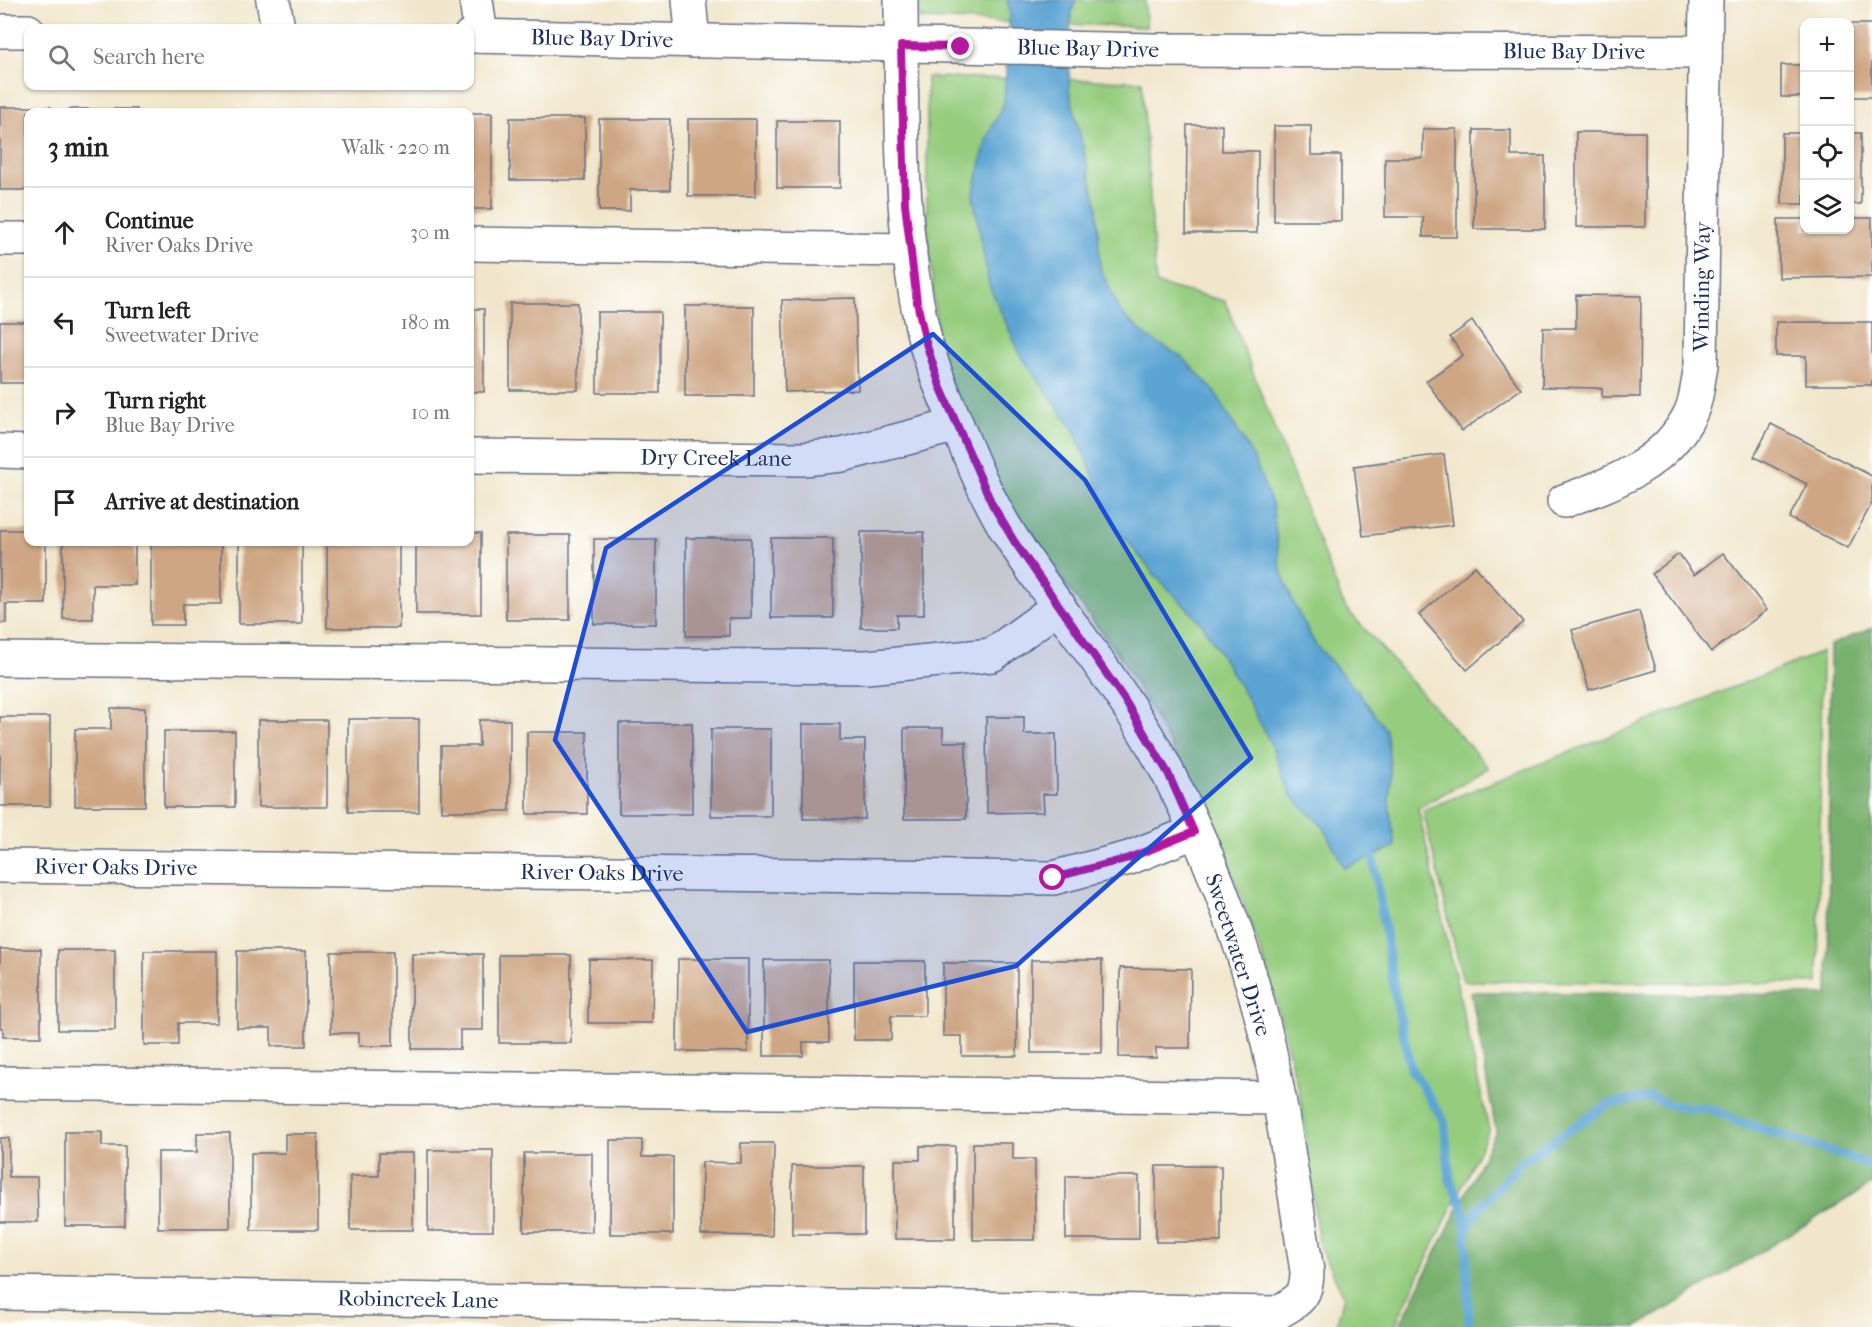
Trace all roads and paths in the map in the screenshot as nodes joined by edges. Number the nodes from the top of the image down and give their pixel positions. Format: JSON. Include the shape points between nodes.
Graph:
{"nodes":[{"id":1,"x":273,"y":0,"type":"edge"},
{"id":2,"x":476,"y":0,"type":"edge"},
{"id":3,"x":690,"y":0,"type":"edge"},
{"id":4,"x":901,"y":0,"type":"edge"},
{"id":5,"x":1706,"y":0,"type":"edge"},
{"id":6,"x":277,"y":24,"type":"edge"},
{"id":7,"x":0,"y":31,"type":"edge"},
{"id":8,"x":24,"y":31,"type":"edge"},
{"id":9,"x":475,"y":36,"type":"edge"},
{"id":10,"x":693,"y":41,"type":"junction"},
{"id":11,"x":901,"y":46,"type":"junction"},
{"id":12,"x":1705,"y":52,"type":"junction"},
{"id":13,"x":0,"y":239,"type":"edge"},
{"id":14,"x":24,"y":239,"type":"edge"},
{"id":15,"x":474,"y":244,"type":"edge"},
{"id":16,"x":910,"y":250,"type":"junction"},
{"id":17,"x":957,"y":425,"type":"junction"},
{"id":18,"x":0,"y":451,"type":"edge"},
{"id":19,"x":24,"y":452,"type":"edge"},
{"id":20,"x":474,"y":456,"type":"edge"},
{"id":21,"x":1564,"y":501,"type":"dead end"},
{"id":22,"x":1059,"y":606,"type":"junction"},
{"id":23,"x":0,"y":659,"type":"edge"},
{"id":24,"x":1194,"y":832,"type":"junction"},
{"id":25,"x":0,"y":866,"type":"edge"},
{"id":26,"x":0,"y":1083,"type":"edge"},
{"id":27,"x":1279,"y":1098,"type":"junction"},
{"id":28,"x":0,"y":1293,"type":"edge"},
{"id":29,"x":1301,"y":1298,"type":"joint"}],
"edges":[{"from":1,"to":6,"type":"street"},
{"from":2,"to":9,"type":"street"},
{"from":3,"to":10,"type":"street"},
{"from":4,"to":11,"type":"street","name":"Sweetwater Drive"},
{"from":5,"to":12,"type":"street","name":"Winding Way"},
{"from":7,"to":8,"type":"street"},
{"from":9,"to":10,"type":"street","name":"Blue Bay Drive"},
{"from":10,"to":11,"type":"street","name":"Blue Bay Drive"},
{"from":11,"to":12,"type":"street","name":"Blue Bay Drive"},
{"from":11,"to":16,"type":"street","name":"Sweetwater Drive"},
{"from":12,"to":21,"type":"street","name":"Winding Way","via":[[1701,365],[1691,412],[1681,430],[1652,460],[1608,485]]},
{"from":13,"to":14,"type":"street"},
{"from":15,"to":16,"type":"street"},
{"from":16,"to":17,"type":"street","name":"Sweetwater Drive","via":[[926,343]]},
{"from":17,"to":20,"type":"street","name":"Dry Creek Lane","via":[[842,455],[804,459]]},
{"from":17,"to":22,"type":"street","name":"Sweetwater Drive","via":[[992,504]]},
{"from":18,"to":19,"type":"street"},
{"from":22,"to":23,"type":"street","via":[[992,655],[867,667]]},
{"from":22,"to":24,"type":"street","name":"Sweetwater Drive","via":[[1124,699],[1168,773]]},
{"from":24,"to":25,"type":"street","name":"River Oaks Drive","via":[[1129,858],[1053,878]]},
{"from":24,"to":27,"type":"street","name":"Sweetwater Drive","via":[[1230,914],[1258,1004]]},
{"from":26,"to":27,"type":"street"},
{"from":27,"to":29,"type":"street","name":"Sweetwater Drive","via":[[1307,1271],[1307,1286]]},
{"from":28,"to":29,"type":"street","name":"Robincreek Lane","via":[[1277,1313]]}]}
